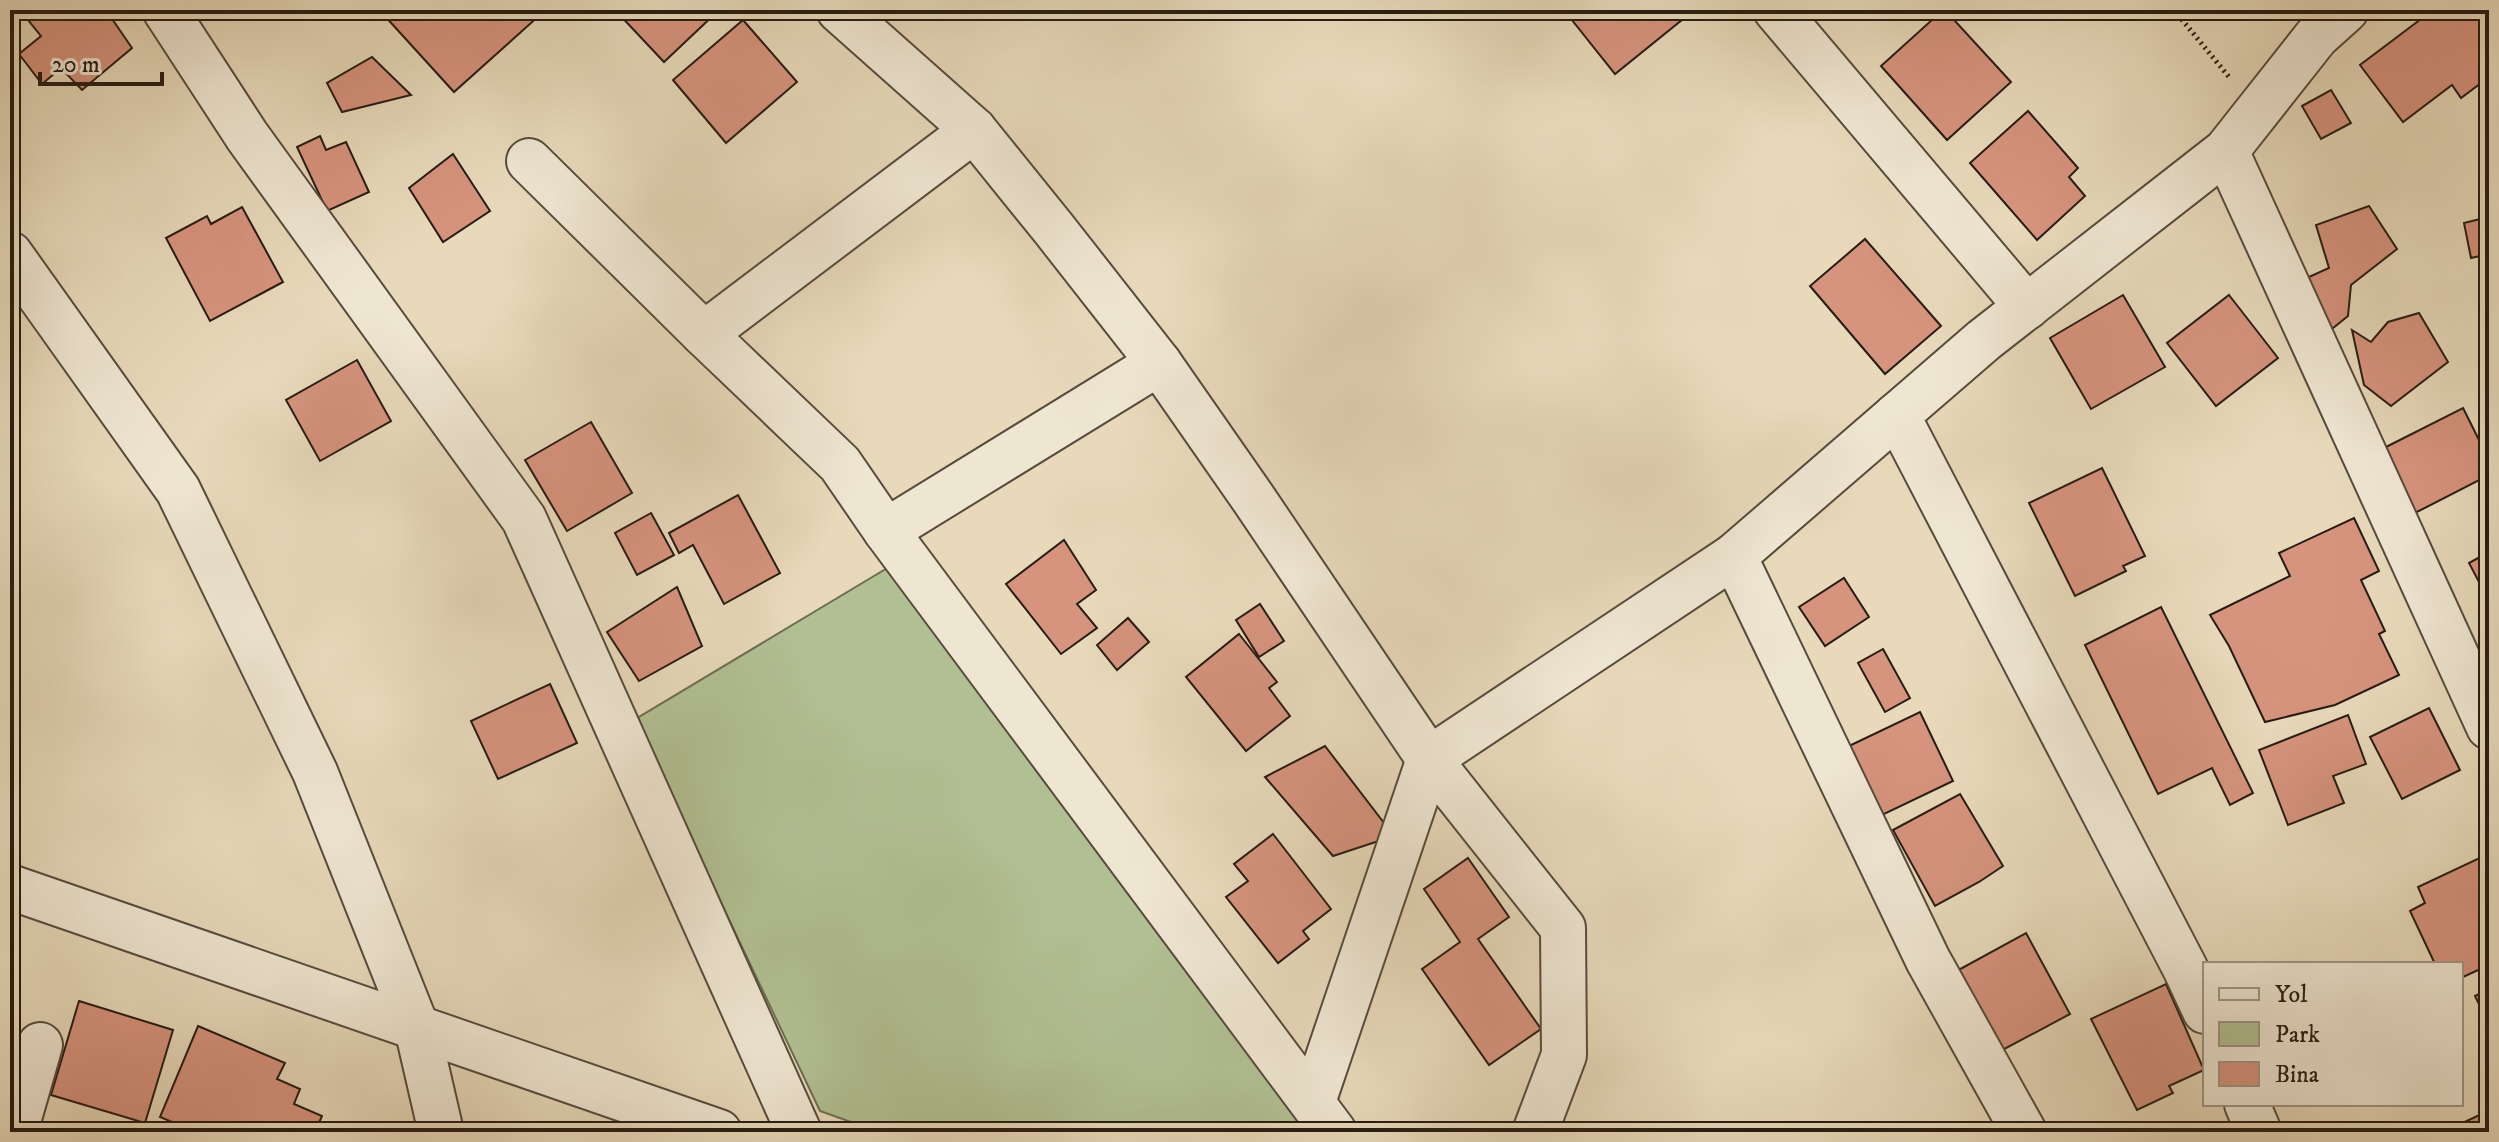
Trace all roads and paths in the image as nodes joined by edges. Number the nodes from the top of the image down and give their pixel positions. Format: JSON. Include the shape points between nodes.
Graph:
{"nodes":[{"id":1,"x":165,"y":10,"type":"edge"},
{"id":2,"x":839,"y":10,"type":"edge"},
{"id":3,"x":1776,"y":10,"type":"edge"},
{"id":4,"x":2174,"y":10,"type":"edge"},
{"id":5,"x":2346,"y":10,"type":"edge"},
{"id":6,"x":2258,"y":111,"type":"junction"},
{"id":7,"x":974,"y":130,"type":"junction"},
{"id":8,"x":2226,"y":151,"type":"junction"},
{"id":9,"x":529,"y":161,"type":"dead end"},
{"id":10,"x":10,"y":254,"type":"edge"},
{"id":11,"x":2027,"y":307,"type":"junction"},
{"id":12,"x":704,"y":334,"type":"junction"},
{"id":13,"x":1159,"y":363,"type":"junction"},
{"id":14,"x":1897,"y":415,"type":"junction"},
{"id":15,"x":886,"y":531,"type":"junction"},
{"id":16,"x":1734,"y":556,"type":"junction"},
{"id":17,"x":2489,"y":727,"type":"edge"},
{"id":18,"x":1429,"y":759,"type":"junction"},
{"id":19,"x":10,"y":887,"type":"edge"},
{"id":20,"x":2203,"y":1007,"type":"edge"},
{"id":21,"x":417,"y":1028,"type":"junction"},
{"id":22,"x":40,"y":1045,"type":"dead end"},
{"id":23,"x":2248,"y":1106,"type":"edge"},
{"id":24,"x":1324,"y":1117,"type":"edge"},
{"id":25,"x":15,"y":1132,"type":"edge"},
{"id":26,"x":441,"y":1132,"type":"edge"},
{"id":27,"x":719,"y":1132,"type":"edge"},
{"id":28,"x":799,"y":1132,"type":"edge"},
{"id":29,"x":1535,"y":1132,"type":"edge"},
{"id":30,"x":2024,"y":1132,"type":"edge"},
{"id":31,"x":2259,"y":1132,"type":"edge"}],
"edges":[{"from":1,"to":28,"type":"street","via":[[247,136],[524,519]]},
{"from":2,"to":7,"type":"street"},
{"from":3,"to":11,"type":"street"},
{"from":4,"to":6,"type":"path"},
{"from":5,"to":6,"type":"street","via":[[2316,37]]},
{"from":6,"to":8,"type":"street"},
{"from":7,"to":12,"type":"street"},
{"from":7,"to":13,"type":"street"},
{"from":8,"to":11,"type":"street"},
{"from":8,"to":17,"type":"street"},
{"from":9,"to":12,"type":"street"},
{"from":10,"to":21,"type":"street","via":[[178,490],[315,772]]},
{"from":11,"to":14,"type":"street"},
{"from":12,"to":15,"type":"street","via":[[840,464]]},
{"from":13,"to":15,"type":"street"},
{"from":13,"to":18,"type":"street"},
{"from":14,"to":16,"type":"street"},
{"from":14,"to":20,"type":"street"},
{"from":15,"to":24,"type":"street"},
{"from":16,"to":18,"type":"street"},
{"from":16,"to":30,"type":"street","via":[[1928,960]]},
{"from":18,"to":24,"type":"street"},
{"from":18,"to":29,"type":"street","via":[[1563,928],[1564,1055]]},
{"from":19,"to":21,"type":"street"},
{"from":21,"to":26,"type":"street"},
{"from":21,"to":27,"type":"street"},
{"from":22,"to":25,"type":"street"},
{"from":23,"to":31,"type":"street"}]}
